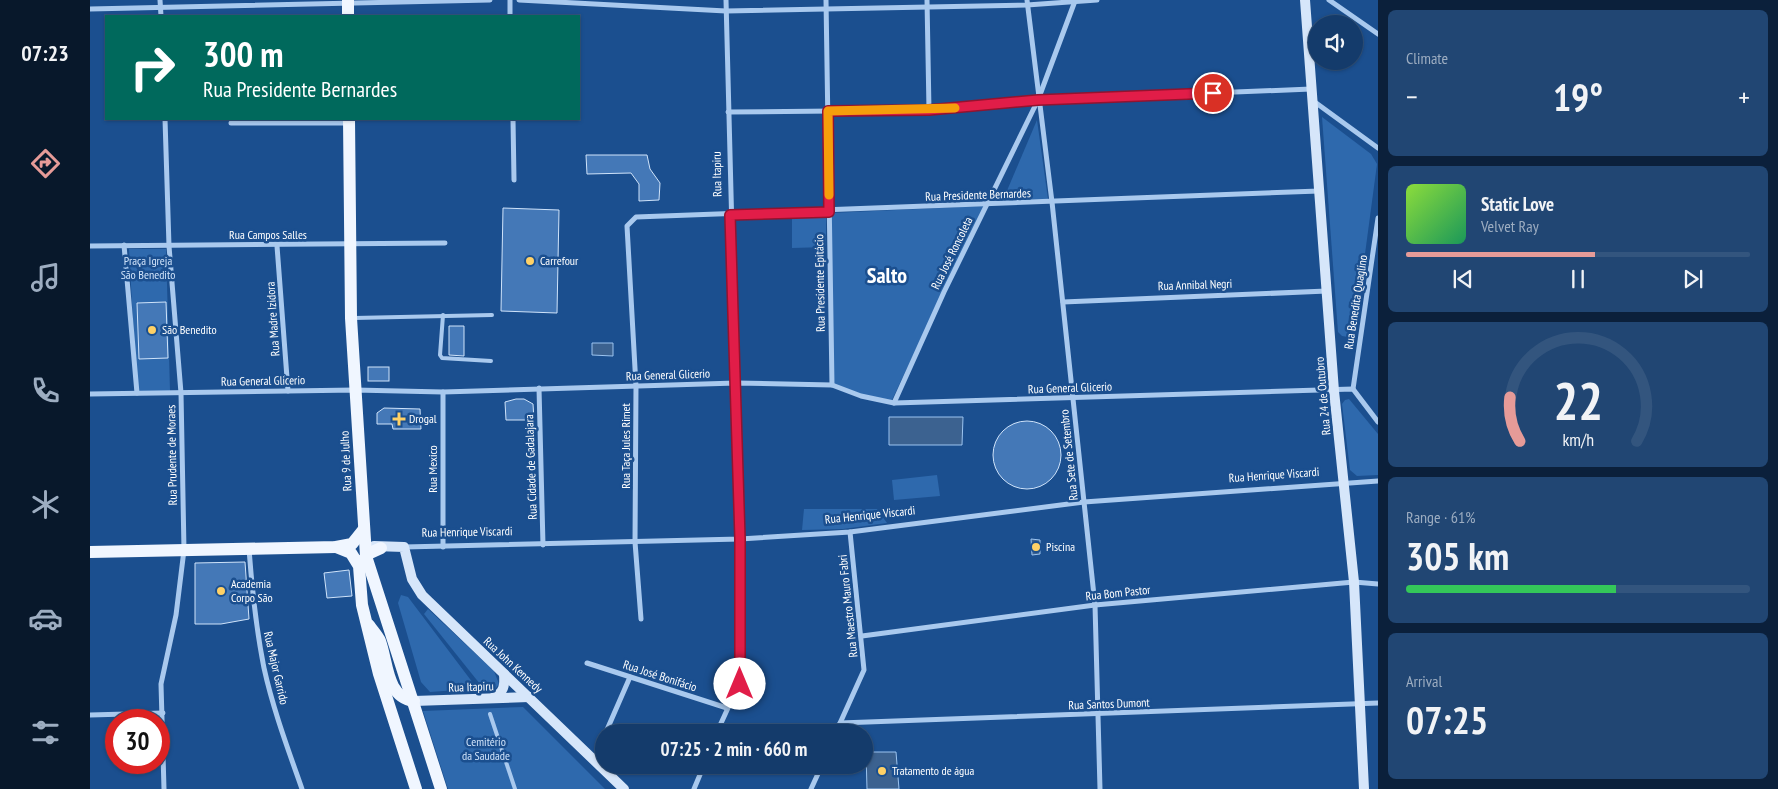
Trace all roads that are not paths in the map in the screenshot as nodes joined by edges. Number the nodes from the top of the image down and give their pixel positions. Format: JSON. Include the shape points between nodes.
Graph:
{"nodes":[{"id":1,"x":160,"y":0,"type":"edge"},
{"id":2,"x":490,"y":0,"type":"edge"},
{"id":3,"x":510,"y":0,"type":"edge"},
{"id":4,"x":519,"y":0,"type":"edge"},
{"id":5,"x":726,"y":0,"type":"edge"},
{"id":6,"x":826,"y":0,"type":"edge"},
{"id":7,"x":927,"y":0,"type":"edge"},
{"id":8,"x":1097,"y":0,"type":"edge"},
{"id":9,"x":1304,"y":0,"type":"edge"},
{"id":10,"x":1329,"y":0,"type":"edge"},
{"id":11,"x":1075,"y":2,"type":"junction"},
{"id":12,"x":1027,"y":3,"type":"edge"},
{"id":13,"x":348,"y":7,"type":"edge"},
{"id":14,"x":928,"y":7,"type":"junction"},
{"id":15,"x":161,"y":8,"type":"junction"},
{"id":16,"x":90,"y":9,"type":"edge"},
{"id":17,"x":826,"y":9,"type":"junction"},
{"id":18,"x":726,"y":11,"type":"junction"},
{"id":19,"x":161,"y":15,"type":"edge"},
{"id":20,"x":510,"y":15,"type":"edge"},
{"id":21,"x":1378,"y":34,"type":"edge"},
{"id":22,"x":1311,"y":95,"type":"junction"},
{"id":23,"x":1038,"y":100,"type":"junction"},
{"id":24,"x":929,"y":110,"type":"junction"},
{"id":25,"x":828,"y":111,"type":"junction"},
{"id":26,"x":728,"y":112,"type":"junction"},
{"id":27,"x":165,"y":120,"type":"edge"},
{"id":28,"x":513,"y":120,"type":"edge"},
{"id":29,"x":349,"y":121,"type":"edge"},
{"id":30,"x":231,"y":123,"type":"dead end"},
{"id":31,"x":1378,"y":148,"type":"edge"},
{"id":32,"x":514,"y":180,"type":"dead end"},
{"id":33,"x":1320,"y":191,"type":"junction"},
{"id":34,"x":1052,"y":202,"type":"junction"},
{"id":35,"x":987,"y":205,"type":"junction"},
{"id":36,"x":829,"y":212,"type":"junction"},
{"id":37,"x":730,"y":215,"type":"junction"},
{"id":38,"x":636,"y":217,"type":"joint"},
{"id":39,"x":1378,"y":218,"type":"edge"},
{"id":40,"x":445,"y":243,"type":"dead end"},
{"id":41,"x":350,"y":244,"type":"junction"},
{"id":42,"x":124,"y":245,"type":"junction"},
{"id":43,"x":90,"y":246,"type":"edge"},
{"id":44,"x":169,"y":246,"type":"junction"},
{"id":45,"x":277,"y":246,"type":"junction"},
{"id":46,"x":1372,"y":260,"type":"junction"},
{"id":47,"x":1378,"y":267,"type":"edge"},
{"id":48,"x":1328,"y":291,"type":"junction"},
{"id":49,"x":1063,"y":302,"type":"junction"},
{"id":50,"x":443,"y":315,"type":"junction"},
{"id":51,"x":492,"y":315,"type":"dead end"},
{"id":52,"x":351,"y":318,"type":"junction"},
{"id":53,"x":491,"y":361,"type":"dead end"},
{"id":54,"x":736,"y":383,"type":"junction"},
{"id":55,"x":636,"y":386,"type":"junction"},
{"id":56,"x":832,"y":386,"type":"junction"},
{"id":57,"x":539,"y":388,"type":"junction"},
{"id":58,"x":1353,"y":389,"type":"junction"},
{"id":59,"x":355,"y":390,"type":"junction"},
{"id":60,"x":288,"y":391,"type":"junction"},
{"id":61,"x":1334,"y":391,"type":"junction"},
{"id":62,"x":443,"y":392,"type":"junction"},
{"id":63,"x":137,"y":393,"type":"junction"},
{"id":64,"x":181,"y":393,"type":"junction"},
{"id":65,"x":90,"y":394,"type":"edge"},
{"id":66,"x":1073,"y":398,"type":"junction"},
{"id":67,"x":894,"y":403,"type":"junction"},
{"id":68,"x":1378,"y":422,"type":"edge"},
{"id":69,"x":1378,"y":481,"type":"edge"},
{"id":70,"x":1343,"y":484,"type":"junction"},
{"id":71,"x":1084,"y":502,"type":"junction"},
{"id":72,"x":850,"y":532,"type":"junction"},
{"id":73,"x":365,"y":535,"type":"junction"},
{"id":74,"x":740,"y":539,"type":"junction"},
{"id":75,"x":636,"y":542,"type":"junction"},
{"id":76,"x":543,"y":545,"type":"junction"},
{"id":77,"x":336,"y":546,"type":"junction"},
{"id":78,"x":443,"y":546,"type":"junction"},
{"id":79,"x":404,"y":547,"type":"junction"},
{"id":80,"x":381,"y":548,"type":"junction"},
{"id":81,"x":249,"y":549,"type":"junction"},
{"id":82,"x":184,"y":550,"type":"junction"},
{"id":83,"x":90,"y":552,"type":"edge"},
{"id":84,"x":363,"y":561,"type":"junction"},
{"id":85,"x":1354,"y":582,"type":"junction"},
{"id":86,"x":1378,"y":584,"type":"edge"},
{"id":87,"x":1095,"y":604,"type":"junction"},
{"id":88,"x":641,"y":619,"type":"dead end"},
{"id":89,"x":366,"y":622,"type":"junction"},
{"id":90,"x":862,"y":636,"type":"junction"},
{"id":91,"x":587,"y":663,"type":"dead end"},
{"id":92,"x":504,"y":674,"type":"junction"},
{"id":93,"x":630,"y":677,"type":"junction"},
{"id":94,"x":529,"y":697,"type":"junction"},
{"id":95,"x":493,"y":698,"type":"junction"},
{"id":96,"x":414,"y":701,"type":"junction"},
{"id":97,"x":1378,"y":703,"type":"edge"},
{"id":98,"x":1358,"y":704,"type":"junction"},
{"id":99,"x":727,"y":708,"type":"junction"},
{"id":100,"x":163,"y":709,"type":"edge"},
{"id":101,"x":490,"y":714,"type":"dead end"},
{"id":102,"x":90,"y":715,"type":"edge"},
{"id":103,"x":105,"y":715,"type":"edge"},
{"id":104,"x":1098,"y":715,"type":"junction"},
{"id":105,"x":840,"y":723,"type":"joint"},
{"id":106,"x":609,"y":724,"type":"edge"},
{"id":107,"x":720,"y":724,"type":"edge"},
{"id":108,"x":595,"y":758,"type":"edge"},
{"id":109,"x":593,"y":762,"type":"junction"},
{"id":110,"x":164,"y":774,"type":"edge"},
{"id":111,"x":700,"y":774,"type":"edge"},
{"id":112,"x":818,"y":774,"type":"edge"},
{"id":113,"x":164,"y":789,"type":"edge"},
{"id":114,"x":302,"y":789,"type":"edge"},
{"id":115,"x":415,"y":789,"type":"edge"},
{"id":116,"x":441,"y":789,"type":"edge"},
{"id":117,"x":515,"y":789,"type":"edge"},
{"id":118,"x":624,"y":789,"type":"edge"},
{"id":119,"x":694,"y":789,"type":"edge"},
{"id":120,"x":811,"y":789,"type":"edge"},
{"id":121,"x":1100,"y":789,"type":"edge"},
{"id":122,"x":1364,"y":789,"type":"edge"}],
"edges":[{"from":1,"to":15,"type":"street"},
{"from":2,"to":13,"type":"street"},
{"from":3,"to":20,"type":"street"},
{"from":4,"to":18,"type":"street"},
{"from":5,"to":18,"type":"street","name":"Rua Itapiru"},
{"from":6,"to":17,"type":"street","name":"Rua Presidente Epitácio"},
{"from":7,"to":14,"type":"street"},
{"from":8,"to":11,"type":"street"},
{"from":9,"to":22,"type":"street","name":"Rua 24 de Outubro"},
{"from":10,"to":21,"type":"street"},
{"from":11,"to":12,"type":"street"},
{"from":11,"to":23,"type":"street","name":"Rua José Roncoleta"},
{"from":12,"to":14,"type":"street"},
{"from":12,"to":23,"type":"street","name":"Rua Sete de Setembro"},
{"from":13,"to":15,"type":"street"},
{"from":14,"to":17,"type":"street"},
{"from":14,"to":24,"type":"street"},
{"from":15,"to":16,"type":"street"},
{"from":15,"to":19,"type":"street"},
{"from":17,"to":18,"type":"street"},
{"from":17,"to":25,"type":"street","name":"Rua Presidente Epitácio"},
{"from":18,"to":26,"type":"street","name":"Rua Itapiru"},
{"from":22,"to":23,"type":"street"},
{"from":22,"to":31,"type":"street"},
{"from":22,"to":33,"type":"street","name":"Rua 24 de Outubro"},
{"from":23,"to":24,"type":"street"},
{"from":23,"to":34,"type":"street","name":"Rua Sete de Setembro"},
{"from":23,"to":35,"type":"street","name":"Rua José Roncoleta"},
{"from":24,"to":25,"type":"street"},
{"from":25,"to":26,"type":"street"},
{"from":25,"to":36,"type":"street","name":"Rua Presidente Epitácio"},
{"from":26,"to":37,"type":"street","name":"Rua Itapiru"},
{"from":27,"to":44,"type":"street","name":"Rua Prudente de Moraes"},
{"from":28,"to":32,"type":"street"},
{"from":29,"to":30,"type":"street"},
{"from":29,"to":41,"type":"main road","name":"Rua 9 de Julho"},
{"from":33,"to":34,"type":"street","name":"Rua Presidente Bernardes"},
{"from":33,"to":48,"type":"street","name":"Rua 24 de Outubro"},
{"from":34,"to":35,"type":"street","name":"Rua Presidente Bernardes"},
{"from":34,"to":49,"type":"street","name":"Rua Sete de Setembro"},
{"from":35,"to":36,"type":"street","name":"Rua Presidente Bernardes"},
{"from":35,"to":67,"type":"street","name":"Rua José Roncoleta"},
{"from":36,"to":37,"type":"street","name":"Rua Presidente Bernardes"},
{"from":36,"to":56,"type":"street","name":"Rua Presidente Epitácio"},
{"from":37,"to":38,"type":"street","name":"Rua Presidente Bernardes"},
{"from":37,"to":54,"type":"street","name":"Rua Itapiru"},
{"from":38,"to":55,"type":"street","name":"Rua Taça Jules Rimet","via":[[627,226]]},
{"from":39,"to":46,"type":"street","name":"Rua Benedita Quaglino"},
{"from":40,"to":41,"type":"street","name":"Rua Campos Salles"},
{"from":41,"to":45,"type":"street","name":"Rua Campos Salles"},
{"from":41,"to":52,"type":"main road","name":"Rua 9 de Julho"},
{"from":42,"to":43,"type":"street","name":"Rua Campos Salles"},
{"from":42,"to":44,"type":"street","name":"Rua Campos Salles"},
{"from":42,"to":63,"type":"street"},
{"from":44,"to":45,"type":"street","name":"Rua Campos Salles"},
{"from":44,"to":64,"type":"street","name":"Rua Prudente de Moraes"},
{"from":45,"to":60,"type":"street","name":"Rua Madre Izidora"},
{"from":46,"to":47,"type":"street"},
{"from":46,"to":58,"type":"street","name":"Rua Benedita Quaglino"},
{"from":48,"to":49,"type":"street","name":"Rua Annibal Negri"},
{"from":48,"to":61,"type":"street","name":"Rua 24 de Outubro"},
{"from":49,"to":66,"type":"street","name":"Rua Sete de Setembro"},
{"from":50,"to":51,"type":"lane"},
{"from":50,"to":52,"type":"lane"},
{"from":50,"to":53,"type":"lane","via":[[442,358]]},
{"from":52,"to":59,"type":"main road","name":"Rua 9 de Julho"},
{"from":54,"to":55,"type":"street","name":"Rua General Glicerio"},
{"from":54,"to":56,"type":"street","name":"Rua General Glicerio"},
{"from":54,"to":74,"type":"street","name":"Rua Itapiru"},
{"from":55,"to":57,"type":"street","name":"Rua General Glicerio"},
{"from":55,"to":75,"type":"street","name":"Rua Taça Jules Rimet"},
{"from":56,"to":67,"type":"street","name":"Rua General Glicerio"},
{"from":57,"to":62,"type":"street","name":"Rua General Glicerio"},
{"from":57,"to":76,"type":"street","name":"Rua Cidade de Gadalajara"},
{"from":58,"to":61,"type":"street","name":"Rua General Glicerio"},
{"from":58,"to":68,"type":"street"},
{"from":59,"to":60,"type":"street","name":"Rua General Glicerio"},
{"from":59,"to":62,"type":"street","name":"Rua General Glicerio"},
{"from":59,"to":73,"type":"main road","name":"Rua 9 de Julho"},
{"from":60,"to":64,"type":"street","name":"Rua General Glicerio"},
{"from":61,"to":66,"type":"street","name":"Rua General Glicerio"},
{"from":61,"to":70,"type":"street","name":"Rua 24 de Outubro"},
{"from":62,"to":78,"type":"street","name":"Rua Mexico"},
{"from":63,"to":64,"type":"street","name":"Rua General Glicerio"},
{"from":63,"to":65,"type":"street","name":"Rua General Glicerio"},
{"from":64,"to":82,"type":"street","name":"Rua Prudente de Moraes"},
{"from":66,"to":67,"type":"street","name":"Rua General Glicerio"},
{"from":66,"to":71,"type":"street","name":"Rua Sete de Setembro"},
{"from":69,"to":70,"type":"street","name":"Rua Henrique Viscardi"},
{"from":70,"to":71,"type":"street","name":"Rua Henrique Viscardi"},
{"from":70,"to":85,"type":"street","name":"Rua 24 de Outubro"},
{"from":71,"to":72,"type":"street","name":"Rua Henrique Viscardi"},
{"from":71,"to":87,"type":"street","name":"Rua Sete de Setembro"},
{"from":72,"to":74,"type":"street","name":"Rua Henrique Viscardi"},
{"from":72,"to":90,"type":"street","name":"Rua Maestro Mauro Fabri"},
{"from":73,"to":77,"type":"main road","via":[[352,544]]},
{"from":73,"to":80,"type":"street","name":"Rua Henrique Viscardi","via":[[372,546]]},
{"from":73,"to":84,"type":"main road","name":"Rua 9 de Julho"},
{"from":74,"to":75,"type":"street","name":"Rua Henrique Viscardi"},
{"from":74,"to":99,"type":"street","name":"Rua Itapiru","via":[[740,684]]},
{"from":75,"to":76,"type":"street","name":"Rua Henrique Viscardi"},
{"from":75,"to":88,"type":"street","name":"Rua Taça Jules Rimet"},
{"from":76,"to":78,"type":"street","name":"Rua Henrique Viscardi"},
{"from":77,"to":81,"type":"main road"},
{"from":77,"to":84,"type":"main road","name":"Rua 9 de Julho"},
{"from":78,"to":79,"type":"street","name":"Rua Henrique Viscardi"},
{"from":79,"to":80,"type":"street","name":"Rua Henrique Viscardi"},
{"from":79,"to":92,"type":"street","name":"Rua John Kennedy","via":[[412,579],[422,595]]},
{"from":80,"to":84,"type":"main road"},
{"from":81,"to":82,"type":"main road"},
{"from":81,"to":114,"type":"street","name":"Rua Major Garrido","via":[[264,669]]},
{"from":82,"to":83,"type":"main road"},
{"from":82,"to":100,"type":"street","name":"Rua Prudente de Moraes","via":[[176,615],[162,684]]},
{"from":84,"to":89,"type":"main road","name":"Rua 9 de Julho"},
{"from":84,"to":96,"type":"main road","name":"Rua 9 de Julho"},
{"from":85,"to":86,"type":"street","name":"Rua Bom Pastor"},
{"from":85,"to":87,"type":"street","name":"Rua Bom Pastor"},
{"from":85,"to":98,"type":"street","name":"Rua 24 de Outubro"},
{"from":87,"to":90,"type":"street","name":"Rua Bom Pastor"},
{"from":87,"to":104,"type":"street","name":"Rua Sete de Setembro"},
{"from":89,"to":96,"type":"main road","via":[[379,639],[393,689],[404,700]]},
{"from":89,"to":115,"type":"main road","name":"Rua 9 de Julho"},
{"from":90,"to":105,"type":"street","name":"Rua Maestro Mauro Fabri","via":[[864,670]]},
{"from":91,"to":93,"type":"street","name":"Rua José Bonifácio"},
{"from":92,"to":94,"type":"street","name":"Rua John Kennedy"},
{"from":92,"to":95,"type":"street","via":[[503,690]]},
{"from":93,"to":99,"type":"street","name":"Rua José Bonifácio"},
{"from":93,"to":106,"type":"street"},
{"from":94,"to":95,"type":"street","name":"Rua Itapiru"},
{"from":94,"to":109,"type":"street","name":"Rua John Kennedy"},
{"from":95,"to":96,"type":"street","name":"Rua Itapiru"},
{"from":96,"to":116,"type":"main road","name":"Rua 9 de Julho"},
{"from":97,"to":98,"type":"street","name":"Rua Santos Dumont"},
{"from":98,"to":104,"type":"street","name":"Rua Santos Dumont"},
{"from":98,"to":122,"type":"street","name":"Rua 24 de Outubro"},
{"from":99,"to":107,"type":"street","name":"Rua Itapiru"},
{"from":101,"to":117,"type":"lane"},
{"from":102,"to":103,"type":"street"},
{"from":104,"to":105,"type":"street","name":"Rua Santos Dumont"},
{"from":104,"to":121,"type":"street","name":"Rua Sete de Setembro"},
{"from":108,"to":109,"type":"street"},
{"from":109,"to":118,"type":"street","name":"Rua John Kennedy"},
{"from":110,"to":113,"type":"street","name":"Rua Prudente de Moraes"},
{"from":111,"to":119,"type":"street"},
{"from":112,"to":120,"type":"street"}]}
